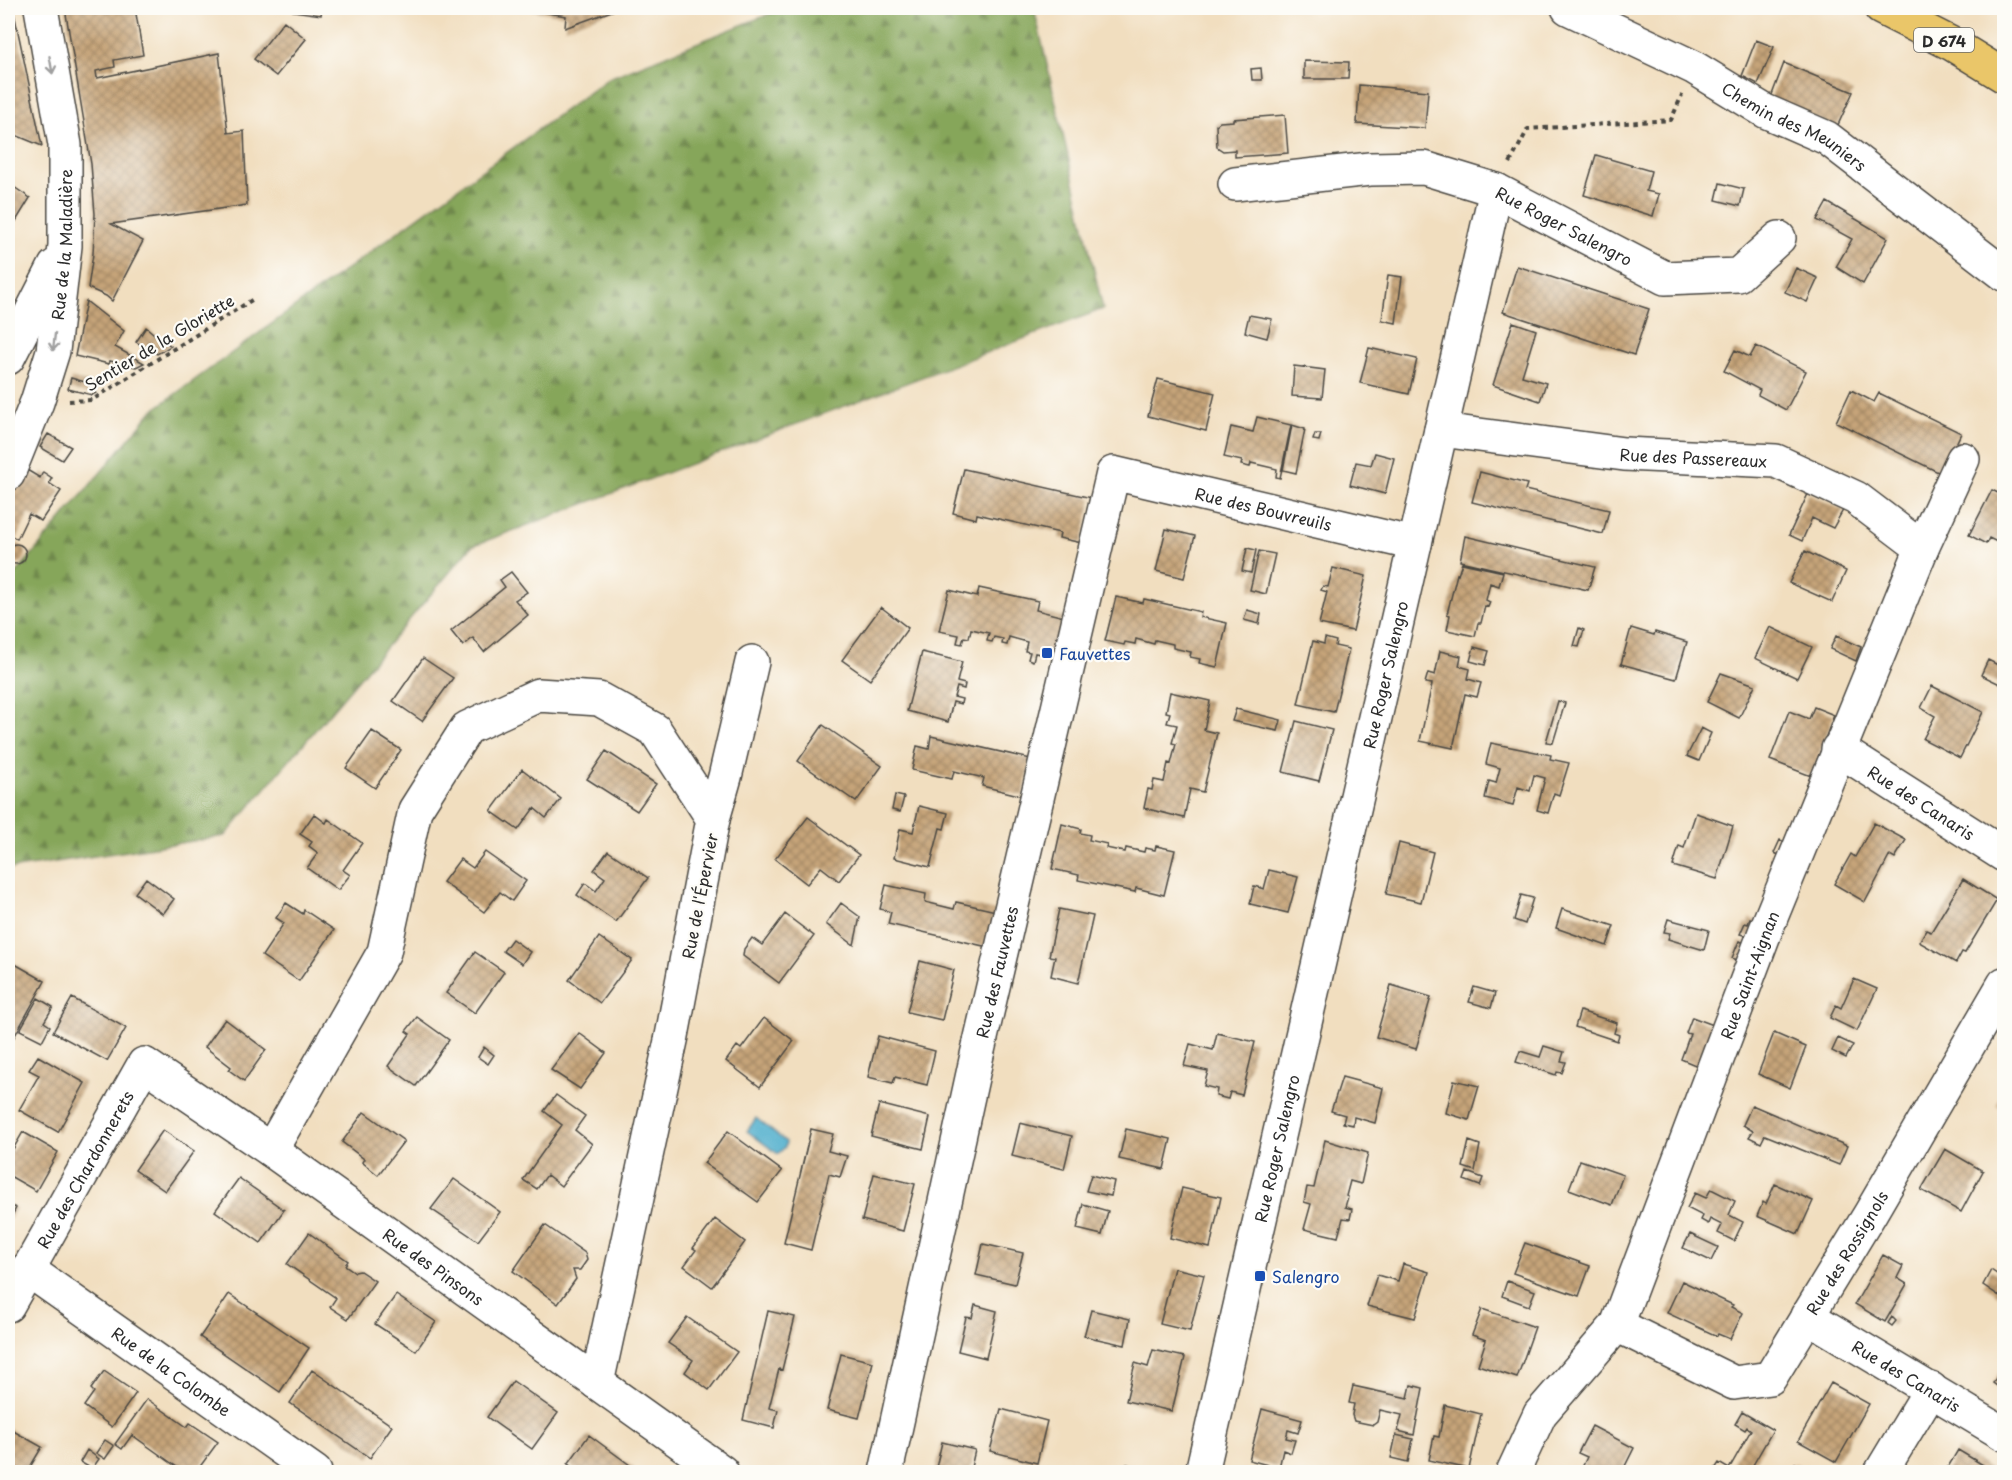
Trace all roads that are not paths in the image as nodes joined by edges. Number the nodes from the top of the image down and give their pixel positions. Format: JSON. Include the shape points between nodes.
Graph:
{"nodes":[{"id":1,"x":41,"y":8,"type":"edge"},
{"id":2,"x":1568,"y":8,"type":"edge"},
{"id":3,"x":1881,"y":8,"type":"edge"},
{"id":4,"x":2004,"y":76,"type":"edge"},
{"id":5,"x":1235,"y":184,"type":"dead end"},
{"id":6,"x":1496,"y":190,"type":"junction"},
{"id":7,"x":1779,"y":238,"type":"dead end"},
{"id":8,"x":65,"y":246,"type":"junction"},
{"id":9,"x":2004,"y":274,"type":"edge"},
{"id":10,"x":8,"y":358,"type":"edge"},
{"id":11,"x":1441,"y":430,"type":"junction"},
{"id":12,"x":1963,"y":459,"type":"dead end"},
{"id":13,"x":1113,"y":473,"type":"joint"},
{"id":14,"x":8,"y":474,"type":"edge"},
{"id":15,"x":1415,"y":544,"type":"junction"},
{"id":16,"x":1922,"y":548,"type":"junction"},
{"id":17,"x":752,"y":662,"type":"dead end"},
{"id":18,"x":1838,"y":749,"type":"junction"},
{"id":19,"x":713,"y":819,"type":"junction"},
{"id":20,"x":2004,"y":855,"type":"edge"},
{"id":21,"x":2004,"y":984,"type":"edge"},
{"id":22,"x":144,"y":1064,"type":"joint"},
{"id":23,"x":271,"y":1149,"type":"junction"},
{"id":24,"x":27,"y":1269,"type":"junction"},
{"id":25,"x":8,"y":1305,"type":"edge"},
{"id":26,"x":1807,"y":1317,"type":"junction"},
{"id":27,"x":1617,"y":1325,"type":"junction"},
{"id":28,"x":597,"y":1383,"type":"junction"},
{"id":29,"x":1931,"y":1389,"type":"junction"},
{"id":30,"x":2004,"y":1434,"type":"edge"},
{"id":31,"x":315,"y":1473,"type":"edge"},
{"id":32,"x":722,"y":1473,"type":"edge"},
{"id":33,"x":886,"y":1473,"type":"edge"},
{"id":34,"x":1202,"y":1473,"type":"edge"},
{"id":35,"x":1513,"y":1473,"type":"edge"},
{"id":36,"x":1881,"y":1473,"type":"edge"}],
"edges":[{"from":1,"to":8,"type":"street","name":"Rue de la Maladière","one_way":true,"via":[[65,145]]},
{"from":2,"to":9,"type":"street","name":"Chemin des Meuniers","via":[[1693,67],[1766,111],[1827,138]]},
{"from":3,"to":4,"type":"main road","number":"D 674"},
{"from":5,"to":6,"type":"street","via":[[1370,169],[1424,168]]},
{"from":6,"to":7,"type":"street","name":"Rue Roger Salengro","via":[[1665,278],[1737,275]]},
{"from":6,"to":11,"type":"street","name":"Rue Roger Salengro"},
{"from":8,"to":10,"type":"street"},
{"from":8,"to":14,"type":"street","name":"Rue de la Maladière","one_way":true,"via":[[53,351]]},
{"from":11,"to":15,"type":"street","name":"Rue Roger Salengro"},
{"from":11,"to":16,"type":"street","name":"Rue des Passereaux","via":[[1624,453],[1776,461],[1856,498]]},
{"from":12,"to":16,"type":"street","name":"Rue Saint-Aignan"},
{"from":13,"to":15,"type":"street","name":"Rue des Bouvreuils"},
{"from":13,"to":33,"type":"street","name":"Rue des Fauvettes","via":[[977,1055]]},
{"from":15,"to":34,"type":"street","name":"Rue Roger Salengro"},
{"from":16,"to":18,"type":"street","name":"Rue Saint-Aignan"},
{"from":17,"to":19,"type":"street"},
{"from":18,"to":20,"type":"street","name":"Rue des Canaris"},
{"from":18,"to":27,"type":"street","name":"Rue Saint-Aignan"},
{"from":19,"to":23,"type":"street","name":"Rue de l'Épervier","via":[[655,730],[599,699],[538,695],[467,728],[415,810],[384,952]]},
{"from":19,"to":28,"type":"street","name":"Rue de l'Épervier","via":[[672,1036]]},
{"from":21,"to":26,"type":"street","name":"Rue des Rossignols"},
{"from":22,"to":23,"type":"street","name":"Rue des Pinsons"},
{"from":22,"to":24,"type":"street","name":"Rue des Chardonnerets"},
{"from":23,"to":28,"type":"street","name":"Rue des Pinsons"},
{"from":24,"to":25,"type":"street","name":"Rue des Chardonnerets"},
{"from":24,"to":31,"type":"street","name":"Rue de la Colombe"},
{"from":26,"to":27,"type":"street","name":"Rue des Rossignols","via":[[1770,1378],[1734,1383]]},
{"from":26,"to":29,"type":"street","name":"Rue des Canaris"},
{"from":27,"to":35,"type":"street","name":"Rue Saint-Aignan","via":[[1540,1414]]},
{"from":28,"to":32,"type":"street","name":"Rue des Pinsons"},
{"from":29,"to":30,"type":"street","name":"Rue des Canaris"},
{"from":29,"to":36,"type":"street"}]}
